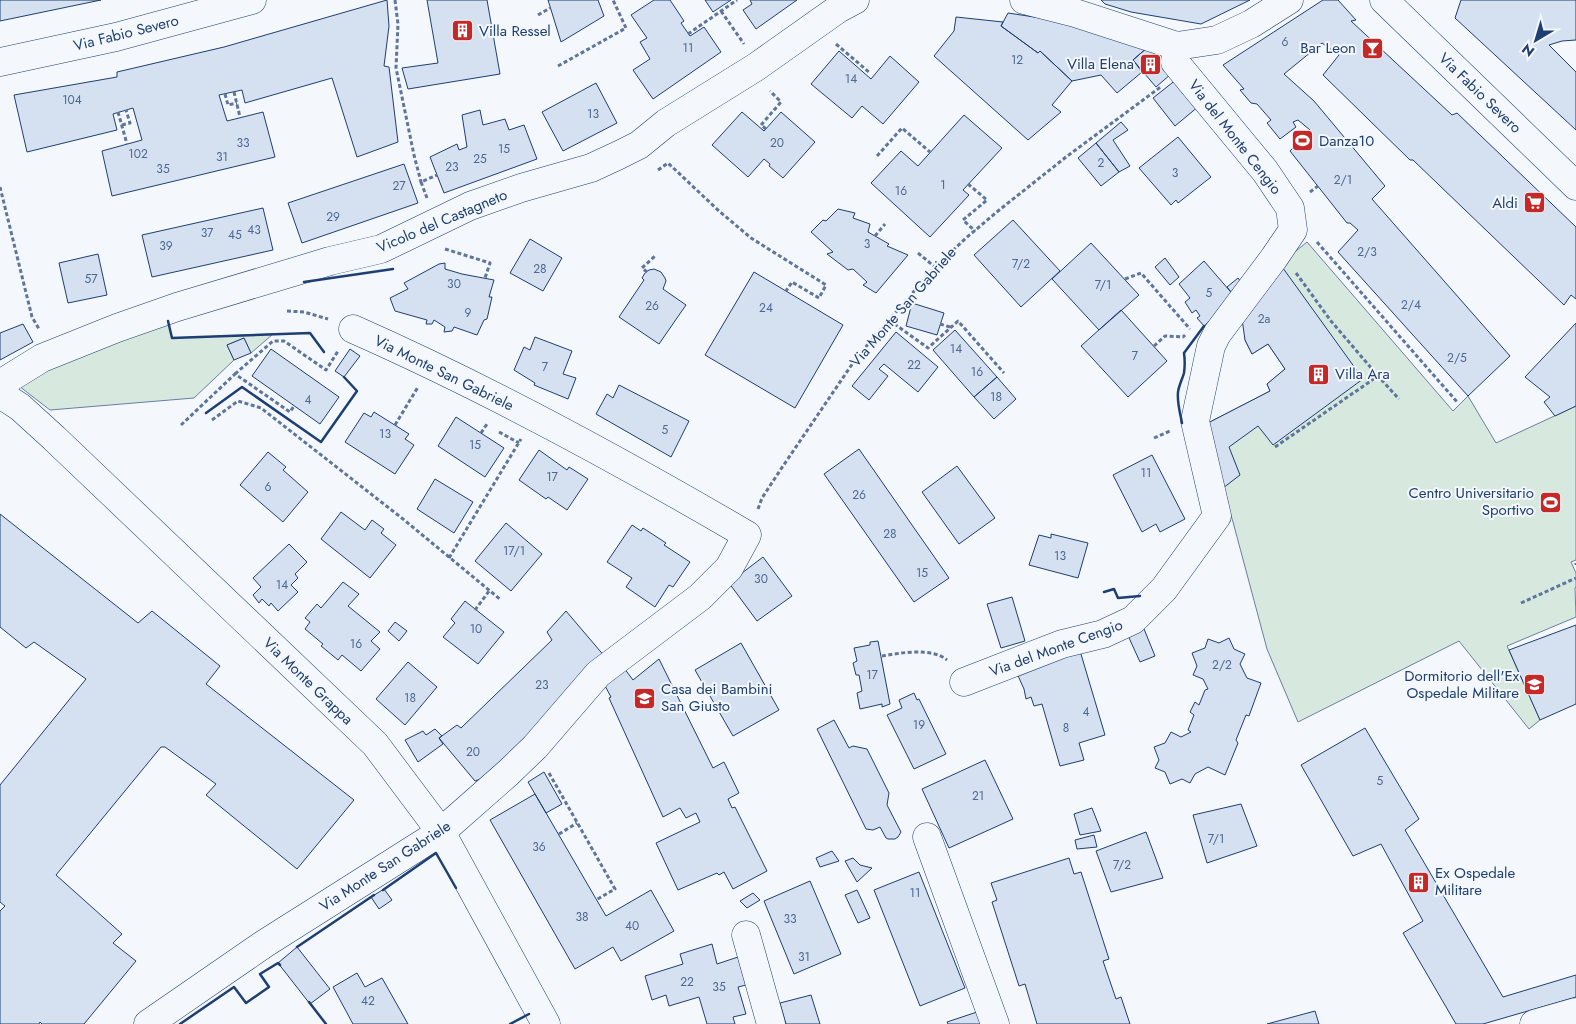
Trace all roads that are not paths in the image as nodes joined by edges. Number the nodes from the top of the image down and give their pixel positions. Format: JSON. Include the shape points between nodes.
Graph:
{"nodes":[{"id":1,"x":252,"y":0,"type":"edge"},
{"id":2,"x":855,"y":0,"type":"edge"},
{"id":3,"x":1024,"y":0,"type":"edge"},
{"id":4,"x":1289,"y":0,"type":"edge"},
{"id":5,"x":1384,"y":0,"type":"edge"},
{"id":6,"x":1068,"y":7,"type":"edge"},
{"id":7,"x":1180,"y":58,"type":"junction"},
{"id":8,"x":0,"y":62,"type":"edge"},
{"id":9,"x":1576,"y":186,"type":"edge"},
{"id":10,"x":353,"y":329,"type":"road end"},
{"id":11,"x":0,"y":384,"type":"edge"},
{"id":12,"x":0,"y":394,"type":"edge"},
{"id":13,"x":957,"y":672,"type":"road end"},
{"id":14,"x":441,"y":832,"type":"junction"},
{"id":15,"x":927,"y":836,"type":"dead end"},
{"id":16,"x":746,"y":935,"type":"dead end"},
{"id":17,"x":1576,"y":1012,"type":"edge"},
{"id":18,"x":148,"y":1024,"type":"edge"},
{"id":19,"x":546,"y":1024,"type":"edge"},
{"id":20,"x":771,"y":1024,"type":"edge"},
{"id":21,"x":995,"y":1024,"type":"edge"},
{"id":22,"x":1534,"y":1024,"type":"edge"}],
"edges":[{"from":1,"to":8,"type":"street","name":"Via Fabio Severo"},
{"from":2,"to":11,"type":"street","name":"Vicolo del Castagneto","via":[[756,67],[666,122],[638,145],[609,160],[470,206],[381,249],[177,307],[42,358]]},
{"from":3,"to":6,"type":"street"},
{"from":4,"to":7,"type":"street","via":[[1251,24]]},
{"from":5,"to":9,"type":"street","name":"Via Fabio Severo"},
{"from":6,"to":7,"type":"street"},
{"from":7,"to":13,"type":"street","name":"Via del Monte Cengio","via":[[1290,208],[1293,230],[1211,346],[1195,421],[1217,516],[1164,589],[1133,620],[1103,634]]},
{"from":10,"to":14,"type":"street","name":"Via Monte San Gabriele","via":[[534,417],[644,475],[747,535],[728,568],[700,597],[598,674],[535,747]]},
{"from":12,"to":14,"type":"street","name":"Via Monte Grappa","via":[[20,407],[54,438],[375,744]]},
{"from":14,"to":18,"type":"street","name":"Via Monte San Gabriele","via":[[264,944]]},
{"from":14,"to":19,"type":"street","name":"Via Monte Grappa"},
{"from":15,"to":21,"type":"street"},
{"from":16,"to":20,"type":"street"},
{"from":17,"to":22,"type":"street"}]}
